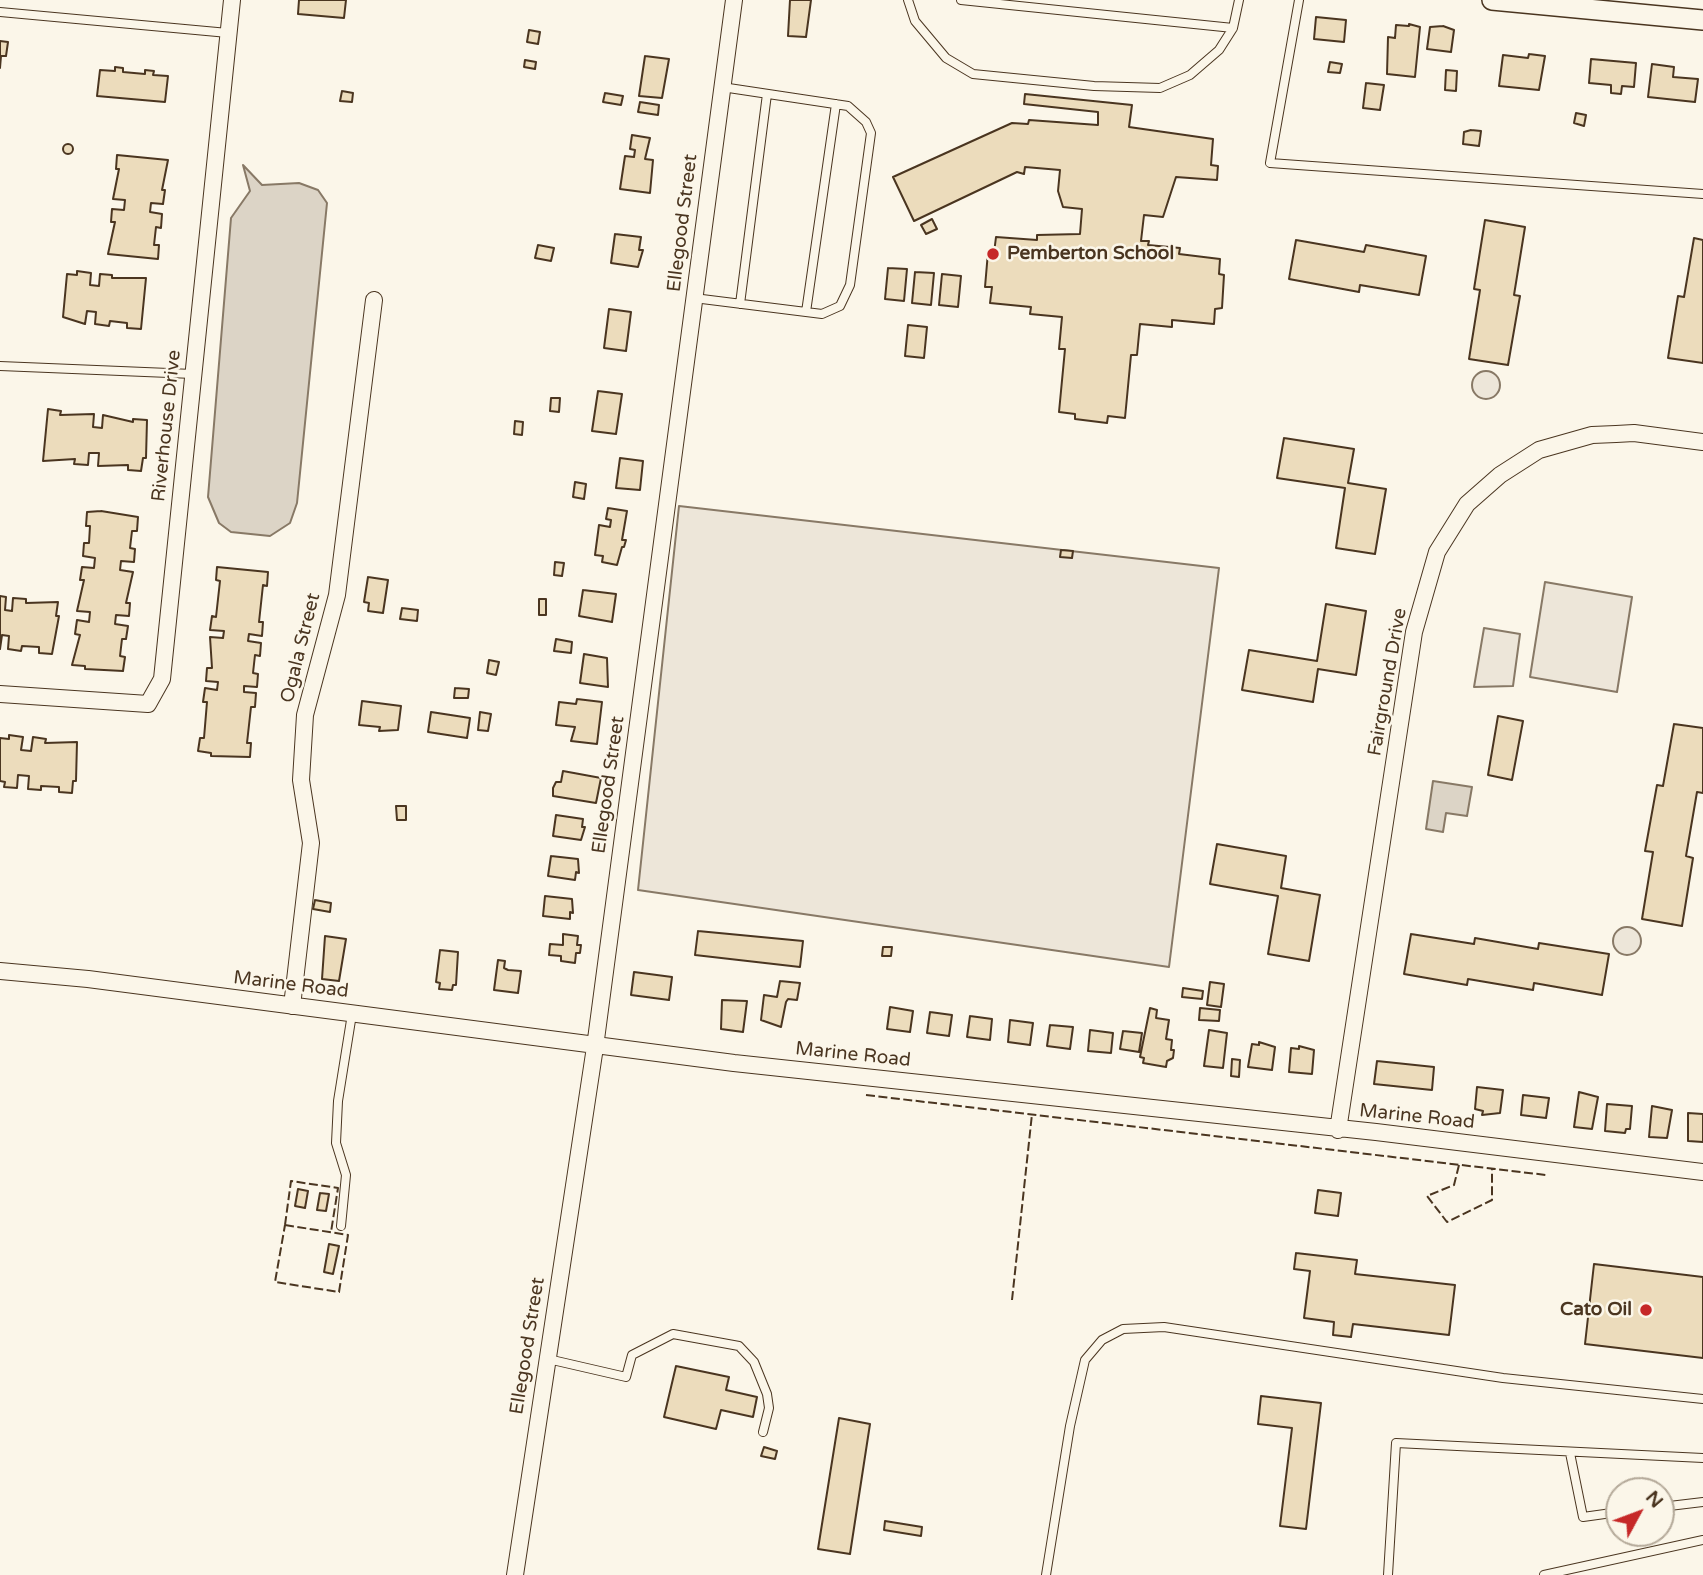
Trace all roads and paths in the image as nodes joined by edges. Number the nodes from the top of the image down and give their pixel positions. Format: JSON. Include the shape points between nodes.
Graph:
{"nodes":[{"id":1,"x":232,"y":0,"type":"edge"},
{"id":2,"x":734,"y":0,"type":"edge"},
{"id":3,"x":908,"y":0,"type":"edge"},
{"id":4,"x":961,"y":0,"type":"edge"},
{"id":5,"x":1239,"y":0,"type":"edge"},
{"id":6,"x":1300,"y":0,"type":"edge"},
{"id":7,"x":1492,"y":0,"type":"edge"},
{"id":8,"x":1576,"y":4,"type":"edge"},
{"id":9,"x":0,"y":12,"type":"edge"},
{"id":10,"x":1703,"y":20,"type":"edge"},
{"id":11,"x":1233,"y":29,"type":"junction"},
{"id":12,"x":228,"y":33,"type":"junction"},
{"id":13,"x":722,"y":87,"type":"junction"},
{"id":14,"x":768,"y":94,"type":"junction"},
{"id":15,"x":836,"y":104,"type":"junction"},
{"id":16,"x":1703,"y":194,"type":"edge"},
{"id":17,"x":694,"y":298,"type":"junction"},
{"id":18,"x":374,"y":300,"type":"dead end"},
{"id":19,"x":740,"y":304,"type":"junction"},
{"id":20,"x":806,"y":312,"type":"junction"},
{"id":21,"x":0,"y":366,"type":"edge"},
{"id":22,"x":193,"y":374,"type":"junction"},
{"id":23,"x":1703,"y":442,"type":"edge"},
{"id":24,"x":0,"y":694,"type":"edge"},
{"id":25,"x":0,"y":971,"type":"edge"},
{"id":26,"x":292,"y":1006,"type":"junction"},
{"id":27,"x":352,"y":1014,"type":"junction"},
{"id":28,"x":596,"y":1046,"type":"junction"},
{"id":29,"x":1338,"y":1130,"type":"junction"},
{"id":30,"x":1703,"y":1172,"type":"edge"},
{"id":31,"x":341,"y":1226,"type":"dead end"},
{"id":32,"x":548,"y":1359,"type":"junction"},
{"id":33,"x":1703,"y":1399,"type":"edge"},
{"id":34,"x":763,"y":1432,"type":"dead end"},
{"id":35,"x":1570,"y":1453,"type":"junction"},
{"id":36,"x":1703,"y":1458,"type":"edge"},
{"id":37,"x":1703,"y":1502,"type":"edge"},
{"id":38,"x":1675,"y":1505,"type":"edge"},
{"id":39,"x":1605,"y":1514,"type":"edge"},
{"id":40,"x":1703,"y":1540,"type":"edge"},
{"id":41,"x":515,"y":1575,"type":"edge"},
{"id":42,"x":1046,"y":1575,"type":"edge"},
{"id":43,"x":1388,"y":1575,"type":"edge"},
{"id":44,"x":1544,"y":1575,"type":"edge"}],
"edges":[{"from":1,"to":12,"type":"street","name":"Riverhouse Drive"},
{"from":2,"to":13,"type":"street","name":"Ellegood Street"},
{"from":3,"to":11,"type":"lane","via":[[915,21],[946,58],[973,74],[1094,86],[1160,88],[1190,75],[1219,50]]},
{"from":4,"to":11,"type":"lane"},
{"from":5,"to":11,"type":"lane"},
{"from":6,"to":16,"type":"lane","via":[[1270,163]]},
{"from":7,"to":8,"type":"street"},
{"from":8,"to":10,"type":"street"},
{"from":9,"to":12,"type":"lane"},
{"from":12,"to":22,"type":"street","name":"Riverhouse Drive"},
{"from":13,"to":14,"type":"lane"},
{"from":13,"to":17,"type":"street","name":"Ellegood Street"},
{"from":14,"to":15,"type":"lane"},
{"from":14,"to":19,"type":"lane"},
{"from":15,"to":20,"type":"lane"},
{"from":15,"to":20,"type":"lane","via":[[857,112],[871,132],[850,285],[846,298],[831,312]]},
{"from":17,"to":19,"type":"lane"},
{"from":17,"to":28,"type":"street","name":"Ellegood Street"},
{"from":18,"to":26,"type":"street","name":"Ogala Street","via":[[337,595],[305,715],[301,780],[311,843]]},
{"from":19,"to":20,"type":"lane"},
{"from":21,"to":22,"type":"lane"},
{"from":22,"to":24,"type":"street","name":"Riverhouse Drive","via":[[163,679],[158,692],[148,704]]},
{"from":23,"to":29,"type":"street","name":"Fairground Drive","via":[[1634,433],[1591,435],[1539,450],[1467,504],[1437,552],[1414,632]]},
{"from":25,"to":26,"type":"street","name":"Marine Road"},
{"from":26,"to":27,"type":"street","name":"Marine Road"},
{"from":27,"to":28,"type":"street","name":"Marine Road"},
{"from":27,"to":31,"type":"lane","via":[[338,1101],[336,1143],[346,1175]]},
{"from":28,"to":29,"type":"street","name":"Marine Road"},
{"from":28,"to":32,"type":"street","name":"Ellegood Street"},
{"from":29,"to":30,"type":"street","name":"Marine Road"},
{"from":32,"to":34,"type":"lane","via":[[626,1377],[632,1355],[673,1334],[738,1346],[761,1374],[767,1394]]},
{"from":32,"to":41,"type":"street","name":"Ellegood Street"},
{"from":33,"to":42,"type":"lane","via":[[1503,1378],[1164,1327],[1123,1329],[1102,1340],[1086,1360],[1070,1426]]},
{"from":35,"to":36,"type":"lane"},
{"from":35,"to":39,"type":"lane","via":[[1583,1517]]},
{"from":35,"to":43,"type":"lane","via":[[1396,1443]]},
{"from":37,"to":38,"type":"lane"},
{"from":40,"to":44,"type":"lane"}]}
